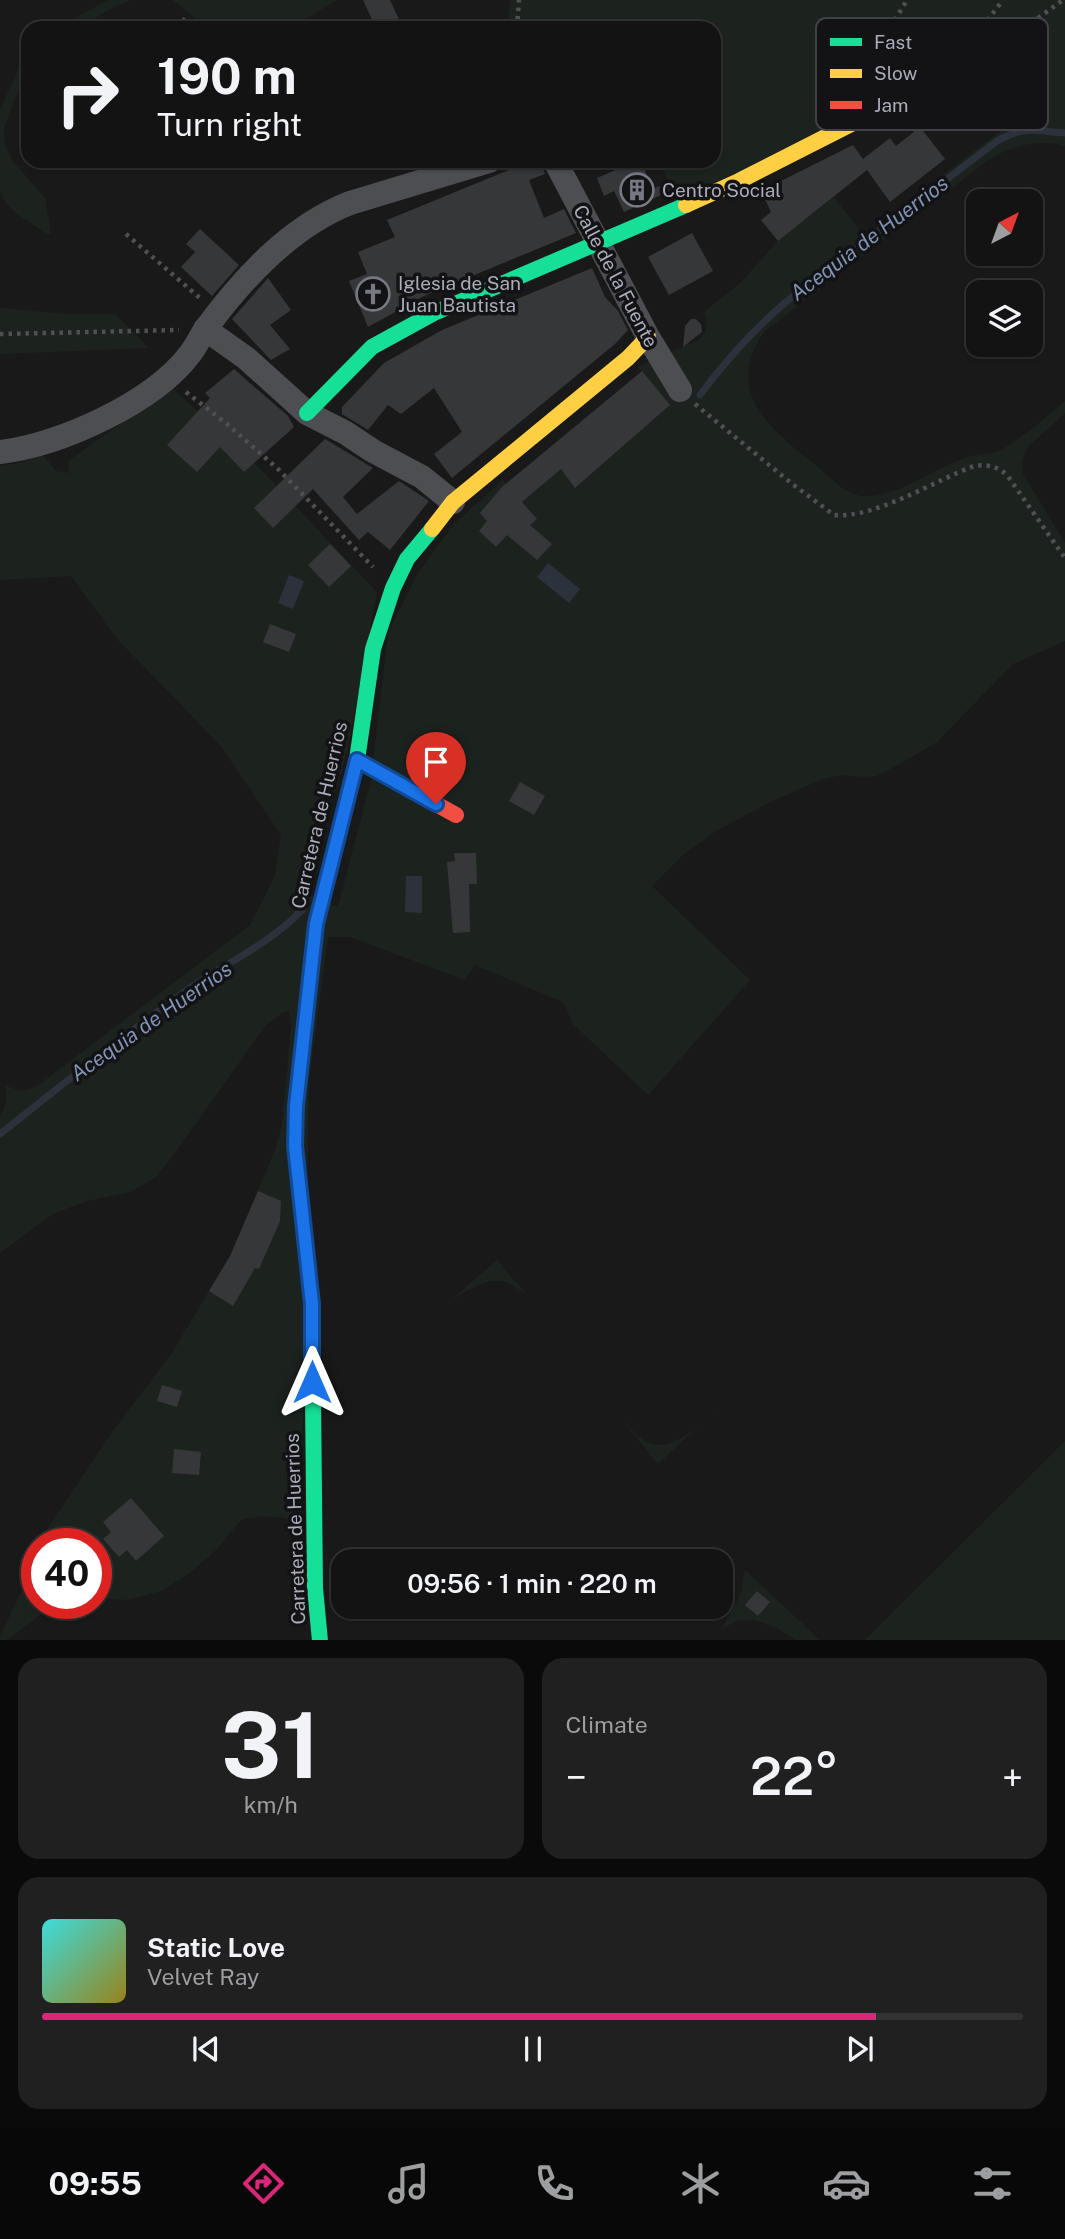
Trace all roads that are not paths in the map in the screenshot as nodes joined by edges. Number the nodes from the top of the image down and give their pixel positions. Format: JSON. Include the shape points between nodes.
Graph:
{"nodes":[{"id":1,"x":839,"y":130,"type":"edge"},
{"id":2,"x":467,"y":168,"type":"edge"},
{"id":3,"x":559,"y":168,"type":"edge"},
{"id":4,"x":599,"y":244,"type":"junction"},
{"id":5,"x":211,"y":321,"type":"junction"},
{"id":6,"x":648,"y":337,"type":"junction"},
{"id":7,"x":680,"y":390,"type":"road end"},
{"id":8,"x":307,"y":413,"type":"junction"},
{"id":9,"x":0,"y":452,"type":"edge"},
{"id":10,"x":453,"y":502,"type":"junction"},
{"id":11,"x":357,"y":760,"type":"junction"},
{"id":12,"x":456,"y":815,"type":"dead end"},
{"id":13,"x":320,"y":1640,"type":"edge"}],
"edges":[{"from":1,"to":4,"type":"street"},
{"from":2,"to":5,"type":"street","via":[[331,211],[268,258]]},
{"from":3,"to":4,"type":"street","name":"Calle de la Fuente"},
{"from":4,"to":6,"type":"street","name":"Calle de la Fuente"},
{"from":4,"to":8,"type":"street","via":[[434,313],[372,347]]},
{"from":5,"to":8,"type":"street"},
{"from":5,"to":9,"type":"street","via":[[190,354],[145,396],[83,427]]},
{"from":6,"to":7,"type":"street","name":"Calle de la Fuente"},
{"from":6,"to":10,"type":"street","name":"Carretera de Huerrios"},
{"from":8,"to":10,"type":"street","via":[[422,477]]},
{"from":10,"to":11,"type":"street","name":"Carretera de Huerrios","via":[[407,559],[393,588],[373,649]]},
{"from":11,"to":12,"type":"street"},
{"from":11,"to":13,"type":"street","name":"Carretera de Huerrios","via":[[316,924],[296,1106],[295,1146],[312,1304],[312,1472]]}]}
